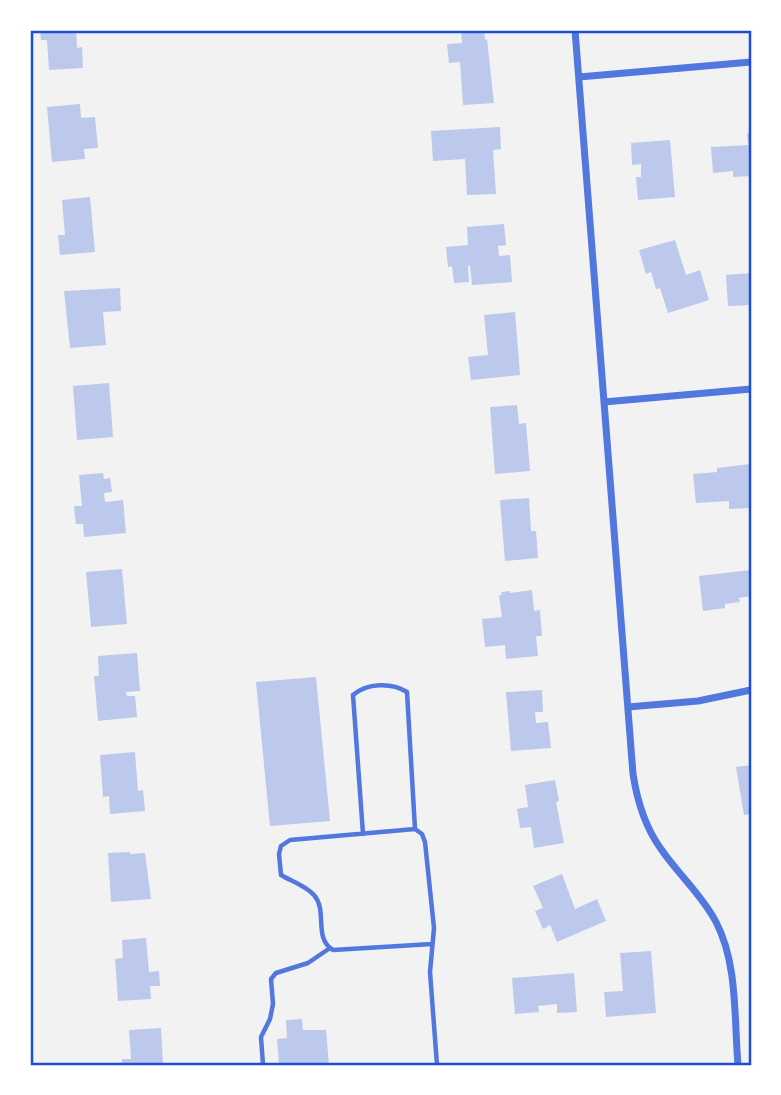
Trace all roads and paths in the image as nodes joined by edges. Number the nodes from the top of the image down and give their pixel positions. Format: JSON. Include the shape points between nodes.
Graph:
{"nodes":[{"id":1,"x":575,"y":30,"type":"edge"},
{"id":2,"x":751,"y":62,"type":"edge"},
{"id":3,"x":579,"y":77,"type":"junction"},
{"id":4,"x":751,"y":389,"type":"edge"},
{"id":5,"x":604,"y":402,"type":"junction"},
{"id":6,"x":751,"y":690,"type":"edge"},
{"id":7,"x":628,"y":707,"type":"junction"},
{"id":8,"x":415,"y":829,"type":"junction"},
{"id":9,"x":363,"y":834,"type":"junction"},
{"id":10,"x":432,"y":944,"type":"junction"},
{"id":11,"x":330,"y":948,"type":"junction"},
{"id":12,"x":263,"y":1065,"type":"edge"},
{"id":13,"x":437,"y":1065,"type":"edge"},
{"id":14,"x":738,"y":1065,"type":"edge"}],
"edges":[{"from":1,"to":3,"type":"street"},
{"from":2,"to":3,"type":"street"},
{"from":3,"to":5,"type":"street"},
{"from":4,"to":5,"type":"street"},
{"from":5,"to":7,"type":"street"},
{"from":6,"to":7,"type":"street","via":[[698,701]]},
{"from":7,"to":14,"type":"street","via":[[633,774],[646,820],[659,847],[706,904],[726,947]]},
{"from":8,"to":9,"type":"lane"},
{"from":8,"to":9,"type":"lane","via":[[407,692],[396,685],[361,688],[353,695]]},
{"from":8,"to":10,"type":"lane","via":[[425,842]]},
{"from":9,"to":11,"type":"lane","via":[[290,840],[281,846],[281,875],[315,897],[322,939]]},
{"from":10,"to":11,"type":"lane"},
{"from":10,"to":13,"type":"lane"},
{"from":11,"to":12,"type":"lane","via":[[271,979],[273,1004],[261,1037]]}]}
